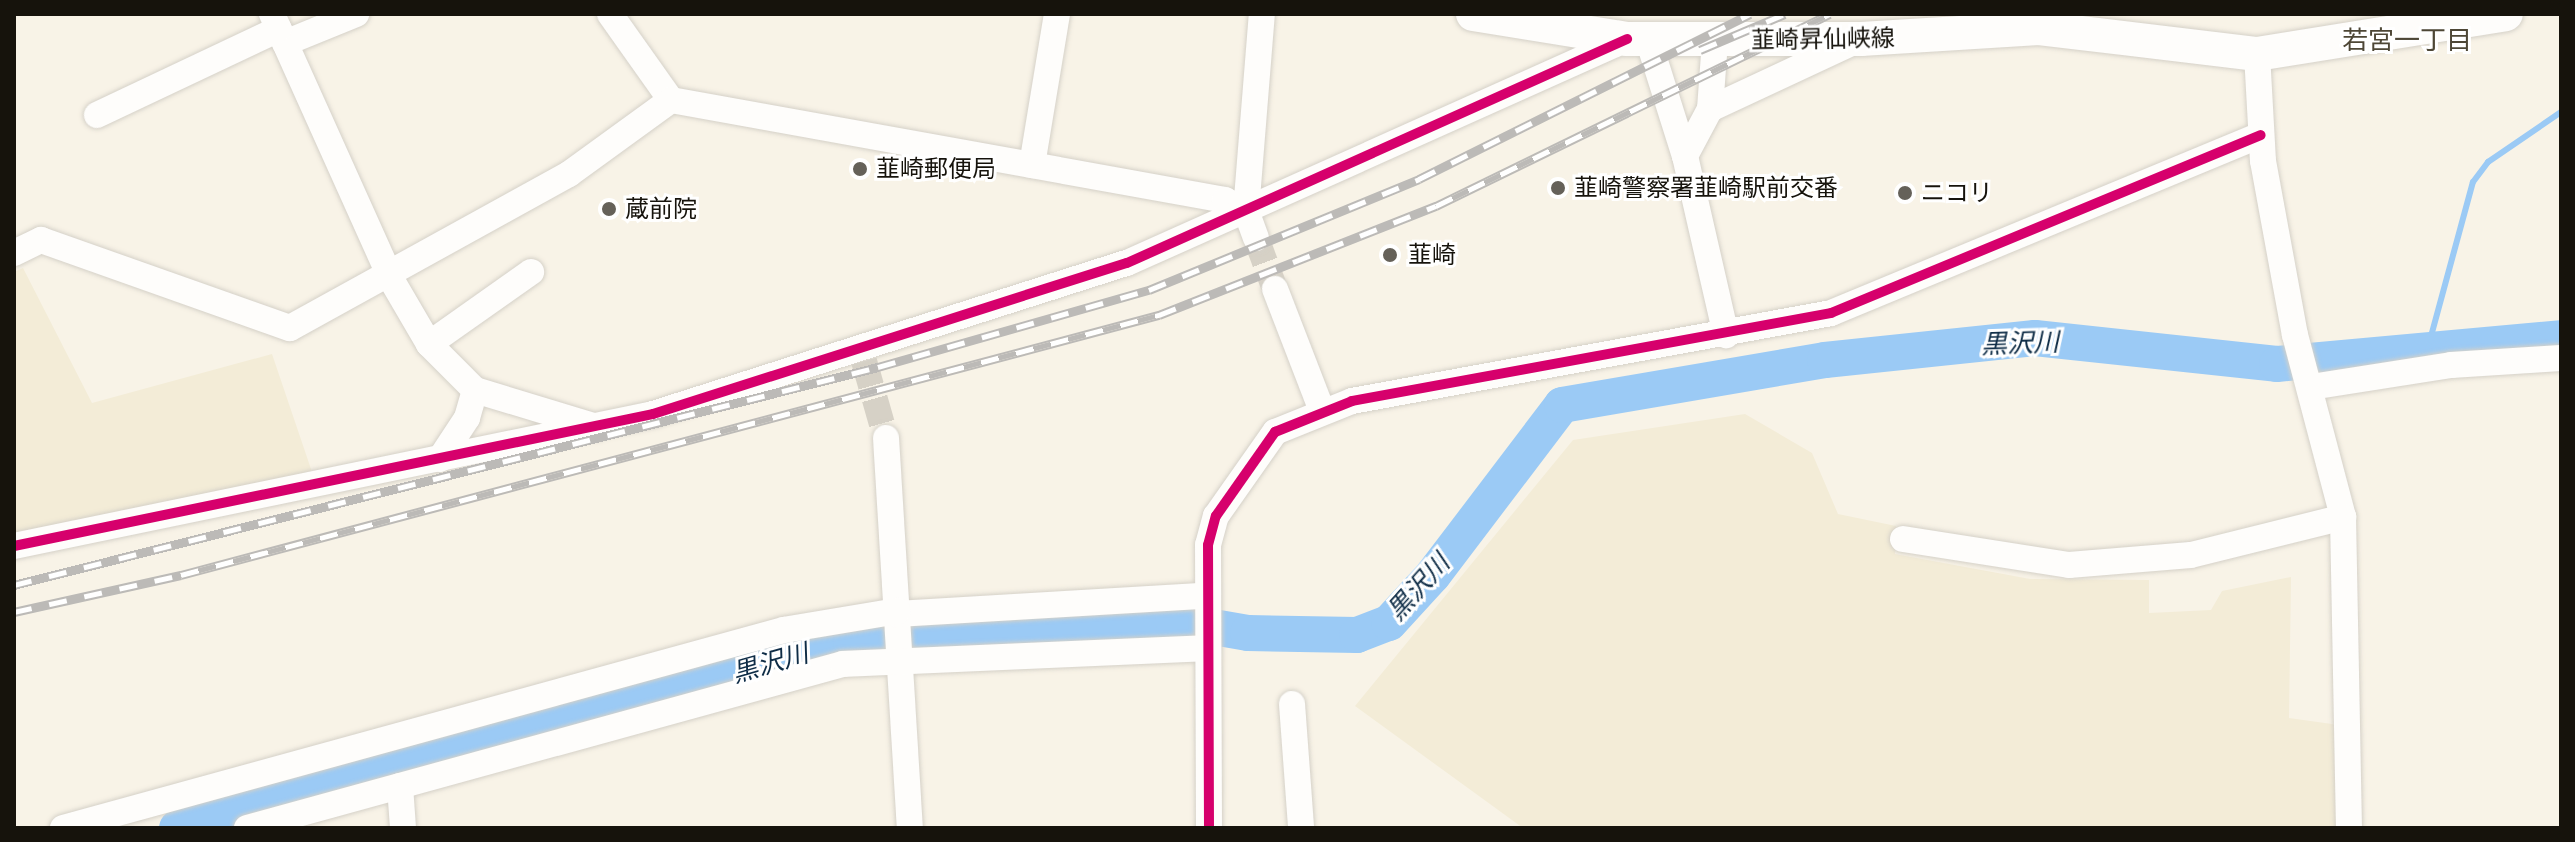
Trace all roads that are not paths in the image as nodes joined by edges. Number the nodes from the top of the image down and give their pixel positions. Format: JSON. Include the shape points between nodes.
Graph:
{"nodes":[{"id":1,"x":356,"y":14,"type":"edge"},
{"id":2,"x":610,"y":14,"type":"edge"},
{"id":3,"x":1057,"y":14,"type":"edge"},
{"id":4,"x":1262,"y":14,"type":"edge"},
{"id":5,"x":1473,"y":14,"type":"edge"},
{"id":6,"x":2506,"y":14,"type":"edge"},
{"id":7,"x":279,"y":29,"type":"edge"},
{"id":8,"x":1637,"y":39,"type":"junction"},
{"id":9,"x":1861,"y":39,"type":"junction"},
{"id":10,"x":1715,"y":41,"type":"junction"},
{"id":11,"x":2257,"y":54,"type":"junction"},
{"id":12,"x":671,"y":100,"type":"junction"},
{"id":13,"x":1710,"y":109,"type":"junction"},
{"id":14,"x":97,"y":115,"type":"dead end"},
{"id":15,"x":2261,"y":135,"type":"junction"},
{"id":16,"x":1685,"y":156,"type":"junction"},
{"id":17,"x":1032,"y":165,"type":"junction"},
{"id":18,"x":1246,"y":211,"type":"junction"},
{"id":19,"x":1256,"y":238,"type":"tunnel mouth"},
{"id":20,"x":14,"y":253,"type":"edge"},
{"id":21,"x":531,"y":272,"type":"dead end"},
{"id":22,"x":391,"y":279,"type":"junction"},
{"id":23,"x":1275,"y":289,"type":"tunnel mouth"},
{"id":24,"x":1726,"y":335,"type":"junction"},
{"id":25,"x":429,"y":344,"type":"junction"},
{"id":26,"x":2561,"y":358,"type":"edge"},
{"id":27,"x":2310,"y":383,"type":"junction"},
{"id":28,"x":475,"y":390,"type":"junction"},
{"id":29,"x":1321,"y":408,"type":"junction"},
{"id":30,"x":597,"y":427,"type":"junction"},
{"id":31,"x":886,"y":438,"type":"tunnel mouth"},
{"id":32,"x":440,"y":459,"type":"junction"},
{"id":33,"x":2343,"y":517,"type":"junction"},
{"id":34,"x":1903,"y":539,"type":"dead end"},
{"id":35,"x":14,"y":546,"type":"edge"},
{"id":36,"x":1203,"y":596,"type":"junction"},
{"id":37,"x":897,"y":612,"type":"junction"},
{"id":38,"x":1203,"y":648,"type":"junction"},
{"id":39,"x":901,"y":661,"type":"junction"},
{"id":40,"x":1292,"y":704,"type":"dead end"},
{"id":41,"x":400,"y":786,"type":"junction"},
{"id":42,"x":63,"y":828,"type":"edge"},
{"id":43,"x":247,"y":828,"type":"edge"},
{"id":44,"x":403,"y":828,"type":"edge"},
{"id":45,"x":910,"y":828,"type":"edge"},
{"id":46,"x":1209,"y":828,"type":"edge"},
{"id":47,"x":1301,"y":828,"type":"edge"},
{"id":48,"x":2349,"y":828,"type":"edge"}],
"edges":[{"from":1,"to":7,"type":"street"},
{"from":2,"to":12,"type":"street"},
{"from":3,"to":17,"type":"street"},
{"from":4,"to":18,"type":"street"},
{"from":5,"to":8,"type":"main road","name":"韮崎昇仙峡線"},
{"from":6,"to":11,"type":"main road","name":"韮崎昇仙峡線"},
{"from":7,"to":14,"type":"street"},
{"from":7,"to":22,"type":"street"},
{"from":8,"to":10,"type":"main road","name":"韮崎昇仙峡線"},
{"from":8,"to":16,"type":"street"},
{"from":8,"to":18,"type":"street"},
{"from":9,"to":10,"type":"main road","name":"韮崎昇仙峡線"},
{"from":9,"to":11,"type":"main road","name":"韮崎昇仙峡線","via":[[2039,28]]},
{"from":9,"to":13,"type":"street"},
{"from":10,"to":13,"type":"street"},
{"from":11,"to":15,"type":"street"},
{"from":12,"to":17,"type":"street"},
{"from":12,"to":22,"type":"street","via":[[569,174]]},
{"from":13,"to":16,"type":"street"},
{"from":15,"to":24,"type":"street","via":[[1877,298]]},
{"from":15,"to":27,"type":"street","via":[[2299,350]]},
{"from":16,"to":24,"type":"street"},
{"from":17,"to":18,"type":"street","via":[[1225,200]]},
{"from":18,"to":19,"type":"street"},
{"from":18,"to":30,"type":"street","via":[[1127,263],[862,355]]},
{"from":20,"to":22,"type":"street","via":[[41,240],[290,328]]},
{"from":21,"to":25,"type":"street"},
{"from":22,"to":25,"type":"street"},
{"from":23,"to":29,"type":"street"},
{"from":24,"to":29,"type":"street"},
{"from":25,"to":28,"type":"street"},
{"from":26,"to":27,"type":"street"},
{"from":27,"to":33,"type":"street"},
{"from":28,"to":30,"type":"street"},
{"from":28,"to":32,"type":"street","via":[[467,418]]},
{"from":29,"to":36,"type":"street","via":[[1275,432],[1243,472],[1216,516]]},
{"from":30,"to":32,"type":"street"},
{"from":31,"to":37,"type":"street"},
{"from":32,"to":35,"type":"street"},
{"from":33,"to":34,"type":"street","via":[[2191,555],[2069,565]]},
{"from":33,"to":48,"type":"street"},
{"from":36,"to":37,"type":"street"},
{"from":36,"to":38,"type":"street"},
{"from":37,"to":39,"type":"street"},
{"from":37,"to":42,"type":"street","via":[[784,630]]},
{"from":38,"to":39,"type":"street"},
{"from":38,"to":46,"type":"street"},
{"from":39,"to":41,"type":"street","via":[[783,677]]},
{"from":39,"to":45,"type":"street"},
{"from":40,"to":47,"type":"street"},
{"from":41,"to":43,"type":"street"},
{"from":41,"to":44,"type":"street"}]}
